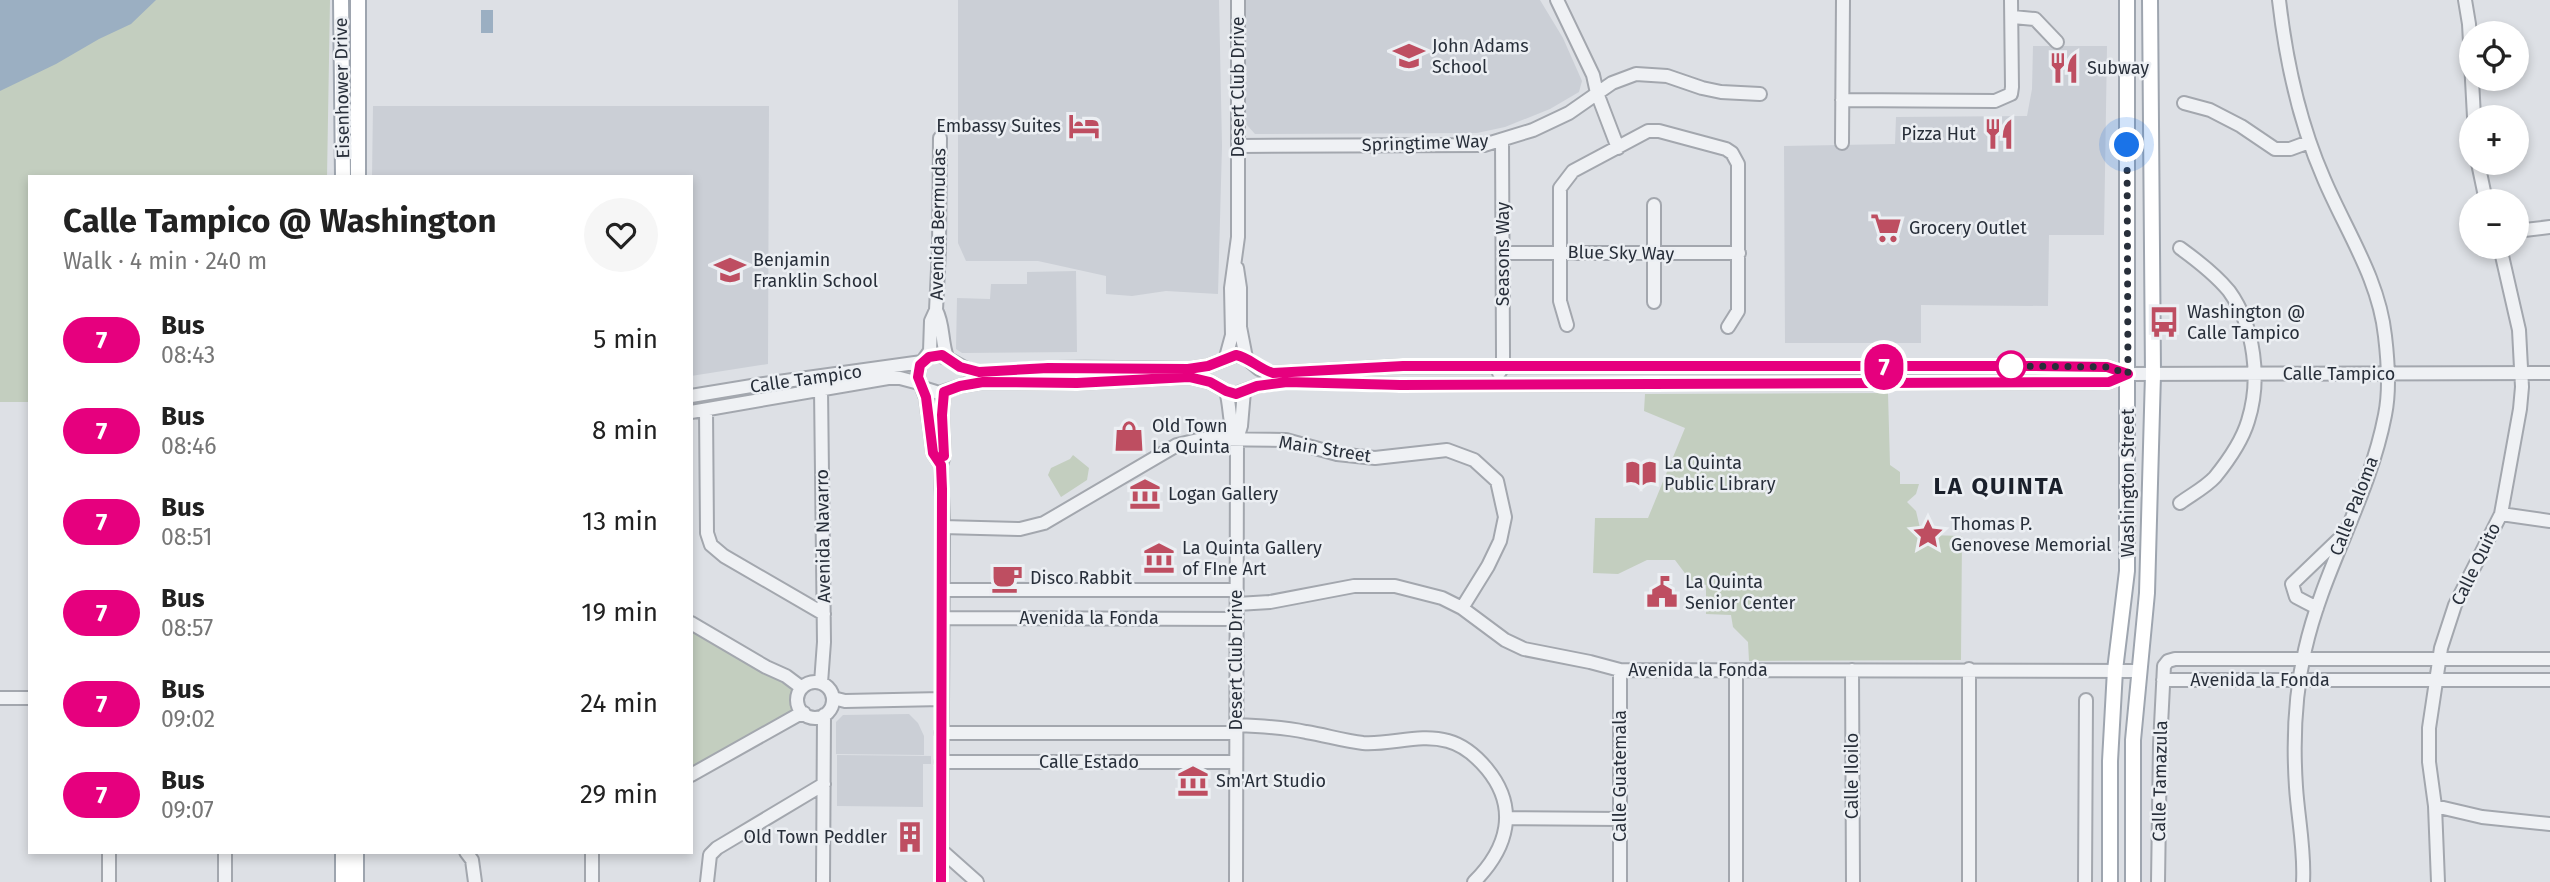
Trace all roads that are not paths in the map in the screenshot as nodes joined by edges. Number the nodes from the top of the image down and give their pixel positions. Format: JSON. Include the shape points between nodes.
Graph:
{"nodes":[{"id":1,"x":341,"y":0,"type":"edge"},
{"id":2,"x":350,"y":0,"type":"edge"},
{"id":3,"x":358,"y":0,"type":"edge"},
{"id":4,"x":1238,"y":0,"type":"edge"},
{"id":5,"x":1557,"y":0,"type":"edge"},
{"id":6,"x":1843,"y":0,"type":"edge"},
{"id":7,"x":2011,"y":0,"type":"edge"},
{"id":8,"x":2127,"y":0,"type":"edge"},
{"id":9,"x":2150,"y":0,"type":"edge"},
{"id":10,"x":2279,"y":0,"type":"edge"},
{"id":11,"x":2465,"y":0,"type":"edge"},
{"id":12,"x":2013,"y":17,"type":"junction"},
{"id":13,"x":358,"y":21,"type":"junction"},
{"id":14,"x":2057,"y":41,"type":"dead end"},
{"id":15,"x":1597,"y":93,"type":"junction"},
{"id":16,"x":1760,"y":94,"type":"dead end"},
{"id":17,"x":1842,"y":100,"type":"junction"},
{"id":18,"x":2184,"y":103,"type":"dead end"},
{"id":19,"x":2473,"y":105,"type":"edge"},
{"id":20,"x":940,"y":138,"type":"dead end"},
{"id":21,"x":1502,"y":140,"type":"junction"},
{"id":22,"x":2309,"y":142,"type":"junction"},
{"id":23,"x":1842,"y":143,"type":"dead end"},
{"id":24,"x":1239,"y":146,"type":"junction"},
{"id":25,"x":1618,"y":148,"type":"junction"},
{"id":26,"x":343,"y":175,"type":"edge"},
{"id":27,"x":358,"y":175,"type":"edge"},
{"id":28,"x":1654,"y":205,"type":"dead end"},
{"id":29,"x":2550,"y":227,"type":"edge"},
{"id":30,"x":2529,"y":229,"type":"edge"},
{"id":31,"x":2180,"y":248,"type":"dead end"},
{"id":32,"x":1503,"y":253,"type":"junction"},
{"id":33,"x":1559,"y":253,"type":"junction"},
{"id":34,"x":1739,"y":253,"type":"junction"},
{"id":35,"x":1654,"y":255,"type":"junction"},
{"id":36,"x":1235,"y":257,"type":"junction"},
{"id":37,"x":2503,"y":259,"type":"edge"},
{"id":38,"x":1654,"y":302,"type":"dead end"},
{"id":39,"x":936,"y":310,"type":"junction"},
{"id":40,"x":1567,"y":325,"type":"dead end"},
{"id":41,"x":1728,"y":327,"type":"dead end"},
{"id":42,"x":1224,"y":358,"type":"junction"},
{"id":43,"x":948,"y":359,"type":"junction"},
{"id":44,"x":923,"y":360,"type":"junction"},
{"id":45,"x":1248,"y":360,"type":"junction"},
{"id":46,"x":1503,"y":367,"type":"junction"},
{"id":47,"x":2521,"y":373,"type":"junction"},
{"id":48,"x":2550,"y":373,"type":"edge"},
{"id":49,"x":2128,"y":374,"type":"junction"},
{"id":50,"x":2153,"y":374,"type":"junction"},
{"id":51,"x":2254,"y":374,"type":"junction"},
{"id":52,"x":2387,"y":374,"type":"junction"},
{"id":53,"x":921,"y":385,"type":"junction"},
{"id":54,"x":1400,"y":385,"type":"junction"},
{"id":55,"x":821,"y":389,"type":"junction"},
{"id":56,"x":947,"y":390,"type":"junction"},
{"id":57,"x":1224,"y":390,"type":"junction"},
{"id":58,"x":1246,"y":390,"type":"junction"},
{"id":59,"x":693,"y":396,"type":"edge"},
{"id":60,"x":706,"y":411,"type":"junction"},
{"id":61,"x":693,"y":412,"type":"edge"},
{"id":62,"x":1237,"y":439,"type":"junction"},
{"id":63,"x":941,"y":465,"type":"junction"},
{"id":64,"x":2180,"y":503,"type":"dead end"},
{"id":65,"x":2501,"y":514,"type":"junction"},
{"id":66,"x":2550,"y":521,"type":"edge"},
{"id":67,"x":943,"y":527,"type":"junction"},
{"id":68,"x":2349,"y":529,"type":"junction"},
{"id":69,"x":942,"y":590,"type":"junction"},
{"id":70,"x":1236,"y":590,"type":"junction"},
{"id":71,"x":1237,"y":604,"type":"junction"},
{"id":72,"x":1462,"y":608,"type":"junction"},
{"id":73,"x":2317,"y":608,"type":"junction"},
{"id":74,"x":824,"y":614,"type":"junction"},
{"id":75,"x":942,"y":618,"type":"junction"},
{"id":76,"x":1237,"y":618,"type":"junction"},
{"id":77,"x":693,"y":624,"type":"edge"},
{"id":78,"x":2303,"y":659,"type":"junction"},
{"id":79,"x":2440,"y":659,"type":"junction"},
{"id":80,"x":2550,"y":659,"type":"edge"},
{"id":81,"x":1969,"y":669,"type":"junction"},
{"id":82,"x":1620,"y":670,"type":"junction"},
{"id":83,"x":1737,"y":670,"type":"junction"},
{"id":84,"x":1852,"y":670,"type":"junction"},
{"id":85,"x":2115,"y":670,"type":"junction"},
{"id":86,"x":2138,"y":671,"type":"junction"},
{"id":87,"x":2163,"y":680,"type":"junction"},
{"id":88,"x":2300,"y":680,"type":"junction"},
{"id":89,"x":2436,"y":680,"type":"junction"},
{"id":90,"x":2550,"y":680,"type":"edge"},
{"id":91,"x":821,"y":683,"type":"junction"},
{"id":92,"x":802,"y":688,"type":"junction"},
{"id":93,"x":0,"y":698,"type":"edge"},
{"id":94,"x":28,"y":698,"type":"edge"},
{"id":95,"x":833,"y":698,"type":"junction"},
{"id":96,"x":942,"y":699,"type":"junction"},
{"id":97,"x":2086,"y":699,"type":"dead end"},
{"id":98,"x":804,"y":713,"type":"junction"},
{"id":99,"x":824,"y":715,"type":"junction"},
{"id":100,"x":1236,"y":729,"type":"junction"},
{"id":101,"x":942,"y":733,"type":"junction"},
{"id":102,"x":942,"y":762,"type":"junction"},
{"id":103,"x":1236,"y":762,"type":"junction"},
{"id":104,"x":693,"y":774,"type":"edge"},
{"id":105,"x":824,"y":784,"type":"junction"},
{"id":106,"x":2435,"y":806,"type":"junction"},
{"id":107,"x":1507,"y":818,"type":"junction"},
{"id":108,"x":1620,"y":819,"type":"junction"},
{"id":109,"x":2550,"y":824,"type":"edge"},
{"id":110,"x":942,"y":850,"type":"junction"},
{"id":111,"x":109,"y":854,"type":"edge"},
{"id":112,"x":225,"y":854,"type":"edge"},
{"id":113,"x":343,"y":854,"type":"edge"},
{"id":114,"x":356,"y":854,"type":"edge"},
{"id":115,"x":468,"y":854,"type":"edge"},
{"id":116,"x":592,"y":856,"type":"edge"},
{"id":117,"x":109,"y":882,"type":"edge"},
{"id":118,"x":225,"y":882,"type":"edge"},
{"id":119,"x":343,"y":882,"type":"edge"},
{"id":120,"x":356,"y":882,"type":"edge"},
{"id":121,"x":475,"y":882,"type":"edge"},
{"id":122,"x":592,"y":882,"type":"edge"},
{"id":123,"x":707,"y":882,"type":"edge"},
{"id":124,"x":824,"y":882,"type":"edge"},
{"id":125,"x":941,"y":882,"type":"edge"},
{"id":126,"x":977,"y":882,"type":"edge"},
{"id":127,"x":1236,"y":882,"type":"edge"},
{"id":128,"x":1474,"y":882,"type":"edge"},
{"id":129,"x":1620,"y":882,"type":"edge"},
{"id":130,"x":1736,"y":882,"type":"edge"},
{"id":131,"x":1853,"y":882,"type":"edge"},
{"id":132,"x":1969,"y":882,"type":"edge"},
{"id":133,"x":2085,"y":882,"type":"edge"},
{"id":134,"x":2110,"y":882,"type":"edge"},
{"id":135,"x":2133,"y":882,"type":"edge"},
{"id":136,"x":2158,"y":882,"type":"edge"},
{"id":137,"x":2303,"y":882,"type":"edge"},
{"id":138,"x":2438,"y":882,"type":"edge"}],
"edges":[{"from":1,"to":26,"type":"main road","name":"Eisenhower Drive"},
{"from":2,"to":13,"type":"main road","via":[[350,15]]},
{"from":3,"to":13,"type":"main road","name":"Eisenhower Drive"},
{"from":4,"to":24,"type":"street","name":"Desert Club Drive"},
{"from":5,"to":15,"type":"street"},
{"from":6,"to":17,"type":"street"},
{"from":7,"to":12,"type":"street"},
{"from":8,"to":49,"type":"main road","name":"Washington Street"},
{"from":9,"to":50,"type":"main road","name":"Washington Street"},
{"from":10,"to":22,"type":"street","name":"Calle Paloma"},
{"from":11,"to":19,"type":"street"},
{"from":12,"to":14,"type":"street","via":[[2035,19]]},
{"from":12,"to":17,"type":"street","via":[[2012,88],[2011,94],[2000,100]]},
{"from":13,"to":27,"type":"main road","name":"Eisenhower Drive"},
{"from":15,"to":16,"type":"street","name":"Springtime Way","via":[[1626,76],[1645,73],[1712,90]]},
{"from":15,"to":21,"type":"street","name":"Springtime Way","via":[[1569,113]]},
{"from":15,"to":25,"type":"street"},
{"from":17,"to":23,"type":"street"},
{"from":18,"to":22,"type":"street","via":[[2210,110],[2275,149]]},
{"from":20,"to":39,"type":"street","name":"Avenida Bermudas"},
{"from":21,"to":24,"type":"street","name":"Springtime Way","via":[[1484,145]]},
{"from":21,"to":32,"type":"street","name":"Seasons Way"},
{"from":22,"to":52,"type":"street","name":"Calle Paloma","via":[[2370,274],[2385,335]]},
{"from":24,"to":36,"type":"street","name":"Desert Club Drive"},
{"from":25,"to":33,"type":"street","via":[[1573,172],[1560,188]]},
{"from":25,"to":34,"type":"street","via":[[1640,134],[1660,131],[1732,153],[1739,177]]},
{"from":28,"to":35,"type":"street"},
{"from":29,"to":30,"type":"street"},
{"from":31,"to":51,"type":"street","via":[[2229,292],[2248,328]]},
{"from":32,"to":33,"type":"street","name":"Blue Sky Way"},
{"from":32,"to":46,"type":"street","name":"Seasons Way"},
{"from":33,"to":35,"type":"street","name":"Blue Sky Way"},
{"from":33,"to":40,"type":"street","via":[[1560,301]]},
{"from":34,"to":35,"type":"street","name":"Blue Sky Way"},
{"from":34,"to":41,"type":"street","via":[[1738,311]]},
{"from":35,"to":38,"type":"street"},
{"from":36,"to":42,"type":"street","name":"Desert Club Drive","via":[[1232,335]]},
{"from":36,"to":45,"type":"street","name":"Desert Club Drive","via":[[1240,327]]},
{"from":37,"to":47,"type":"street","name":"Calle Quito","via":[[2519,330]]},
{"from":39,"to":43,"type":"street","name":"Avenida Bermudas"},
{"from":39,"to":44,"type":"street","name":"Avenida Bermudas","via":[[930,351]]},
{"from":42,"to":43,"type":"street","name":"Calle Tampico","via":[[1188,369],[979,372]]},
{"from":42,"to":45,"type":"street","name":"Calle Tampico","via":[[1236,355]]},
{"from":42,"to":57,"type":"street","name":"Desert Club Drive","via":[[1215,373]]},
{"from":43,"to":44,"type":"street","name":"Calle Tampico","via":[[937,355]]},
{"from":43,"to":56,"type":"street","name":"Avenida Bermudas","via":[[956,373]]},
{"from":44,"to":53,"type":"street","name":"Avenida Bermudas","via":[[918,371]]},
{"from":44,"to":59,"type":"street","name":"Calle Tampico"},
{"from":45,"to":46,"type":"street","name":"Calle Tampico","via":[[1273,373],[1403,366]]},
{"from":45,"to":58,"type":"street","name":"Desert Club Drive","via":[[1254,376]]},
{"from":46,"to":49,"type":"street","name":"Calle Tampico","via":[[2095,366]]},
{"from":46,"to":54,"type":"street","via":[[1497,375],[1439,377]]},
{"from":47,"to":48,"type":"street","name":"Calle Tampico"},
{"from":47,"to":52,"type":"street","name":"Calle Tampico"},
{"from":47,"to":65,"type":"street","name":"Calle Quito","via":[[2519,419]]},
{"from":49,"to":50,"type":"street","name":"Calle Tampico"},
{"from":49,"to":54,"type":"street","name":"Calle Tampico","via":[[2109,382]]},
{"from":49,"to":85,"type":"main road","name":"Washington Street","via":[[2127,571]]},
{"from":50,"to":51,"type":"street","name":"Calle Tampico"},
{"from":50,"to":86,"type":"main road","name":"Washington Street","via":[[2147,593]]},
{"from":51,"to":52,"type":"street","name":"Calle Tampico"},
{"from":51,"to":64,"type":"street","via":[[2248,423],[2234,451],[2213,480]]},
{"from":52,"to":68,"type":"street","name":"Calle Paloma","via":[[2386,413]]},
{"from":53,"to":55,"type":"street","name":"Calle Tampico","via":[[888,378]]},
{"from":53,"to":56,"type":"street","name":"Calle Tampico","via":[[933,393]]},
{"from":53,"to":63,"type":"street","name":"Avenida Bermudas","via":[[933,453]]},
{"from":54,"to":58,"type":"street","name":"Calle Tampico","via":[[1287,382]]},
{"from":55,"to":60,"type":"street","name":"Calle Tampico"},
{"from":55,"to":74,"type":"street","name":"Avenida Navarro"},
{"from":56,"to":57,"type":"street","name":"Calle Tampico","via":[[983,382],[1189,377]]},
{"from":56,"to":63,"type":"street","name":"Avenida Bermudas"},
{"from":57,"to":58,"type":"street","name":"Calle Tampico","via":[[1236,394]]},
{"from":57,"to":62,"type":"street","name":"Desert Club Drive"},
{"from":58,"to":62,"type":"street","name":"Desert Club Drive"},
{"from":60,"to":61,"type":"street","name":"Calle Tampico"},
{"from":60,"to":74,"type":"street","via":[[707,533],[711,545]]},
{"from":62,"to":67,"type":"street","name":"Main Street","via":[[1177,445],[1033,527]]},
{"from":62,"to":70,"type":"street","name":"Desert Club Drive"},
{"from":62,"to":72,"type":"street","name":"Main Street","via":[[1286,440],[1337,454],[1375,458],[1447,450],[1474,460],[1497,481],[1505,517],[1500,541]]},
{"from":63,"to":67,"type":"street","name":"Avenida Bermudas"},
{"from":65,"to":66,"type":"street"},
{"from":65,"to":79,"type":"street","name":"Calle Quito","via":[[2455,605]]},
{"from":67,"to":69,"type":"street","name":"Avenida Bermudas"},
{"from":68,"to":73,"type":"street","name":"Calle Paloma"},
{"from":68,"to":73,"type":"street","via":[[2292,584],[2296,597]]},
{"from":69,"to":70,"type":"street","name":"Avenida la Fonda"},
{"from":69,"to":75,"type":"street","name":"Avenida Bermudas"},
{"from":70,"to":71,"type":"street","name":"Desert Club Drive"},
{"from":71,"to":72,"type":"street","name":"Avenida la Fonda","via":[[1377,584],[1425,592]]},
{"from":71,"to":76,"type":"street","name":"Desert Club Drive"},
{"from":72,"to":82,"type":"street","name":"Avenida la Fonda","via":[[1524,649]]},
{"from":73,"to":78,"type":"street","name":"Calle Paloma"},
{"from":74,"to":91,"type":"street","name":"Avenida Navarro"},
{"from":75,"to":76,"type":"street","name":"Avenida la Fonda"},
{"from":75,"to":96,"type":"street","name":"Avenida Bermudas"},
{"from":76,"to":100,"type":"street","name":"Desert Club Drive"},
{"from":77,"to":92,"type":"street"},
{"from":78,"to":79,"type":"street","name":"Avenida la Fonda"},
{"from":78,"to":87,"type":"street","name":"Avenida la Fonda","via":[[2175,659],[2164,666]]},
{"from":78,"to":88,"type":"street","name":"Calle Paloma"},
{"from":79,"to":80,"type":"street","name":"Avenida la Fonda"},
{"from":79,"to":89,"type":"street","name":"Calle Quito"},
{"from":81,"to":84,"type":"street","name":"Avenida la Fonda"},
{"from":81,"to":85,"type":"street","name":"Avenida la Fonda"},
{"from":81,"to":132,"type":"street"},
{"from":82,"to":83,"type":"street","name":"Avenida la Fonda"},
{"from":82,"to":108,"type":"street","name":"Calle Guatemala"},
{"from":83,"to":84,"type":"street","name":"Avenida la Fonda"},
{"from":83,"to":130,"type":"street"},
{"from":84,"to":131,"type":"street","name":"Calle Iloilo"},
{"from":85,"to":86,"type":"street","name":"Avenida la Fonda"},
{"from":85,"to":134,"type":"main road","name":"Washington Street"},
{"from":86,"to":135,"type":"main road","name":"Washington Street"},
{"from":87,"to":88,"type":"street","name":"Avenida la Fonda"},
{"from":87,"to":136,"type":"street","name":"Calle Tamazula"},
{"from":88,"to":89,"type":"street","name":"Avenida la Fonda"},
{"from":88,"to":137,"type":"street","name":"Calle Paloma","via":[[2294,733]]},
{"from":89,"to":90,"type":"street","name":"Avenida la Fonda"},
{"from":89,"to":106,"type":"street","name":"Calle Quito","via":[[2429,728]]},
{"from":91,"to":92,"type":"street"},
{"from":91,"to":95,"type":"street"},
{"from":92,"to":98,"type":"street","via":[[798,701]]},
{"from":93,"to":94,"type":"street"},
{"from":95,"to":96,"type":"street"},
{"from":95,"to":99,"type":"street"},
{"from":96,"to":101,"type":"street","name":"Avenida Bermudas"},
{"from":97,"to":133,"type":"street"},
{"from":98,"to":99,"type":"street"},
{"from":98,"to":104,"type":"street"},
{"from":99,"to":105,"type":"street"},
{"from":100,"to":101,"type":"street","name":"Calle Estado"},
{"from":100,"to":103,"type":"street","name":"Desert Club Drive"},
{"from":100,"to":107,"type":"street","name":"Calle Estado","via":[[1304,731],[1365,743],[1450,741],[1467,750],[1494,779]]},
{"from":101,"to":102,"type":"street","name":"Avenida Bermudas"},
{"from":102,"to":103,"type":"street","name":"Calle Estado"},
{"from":102,"to":110,"type":"street","name":"Avenida Bermudas"},
{"from":103,"to":127,"type":"street","name":"Desert Club Drive"},
{"from":105,"to":123,"type":"street","via":[[716,848],[710,855]]},
{"from":105,"to":124,"type":"street"},
{"from":106,"to":109,"type":"street","via":[[2482,817]]},
{"from":106,"to":138,"type":"street","name":"Calle Quito"},
{"from":107,"to":108,"type":"street"},
{"from":107,"to":128,"type":"street","via":[[1497,855]]},
{"from":108,"to":129,"type":"street","name":"Calle Guatemala"},
{"from":110,"to":125,"type":"street","name":"Avenida Bermudas"},
{"from":110,"to":126,"type":"street"},
{"from":111,"to":117,"type":"street"},
{"from":112,"to":118,"type":"street"},
{"from":113,"to":119,"type":"main road"},
{"from":114,"to":120,"type":"main road"},
{"from":115,"to":121,"type":"street"},
{"from":116,"to":122,"type":"street"}]}
